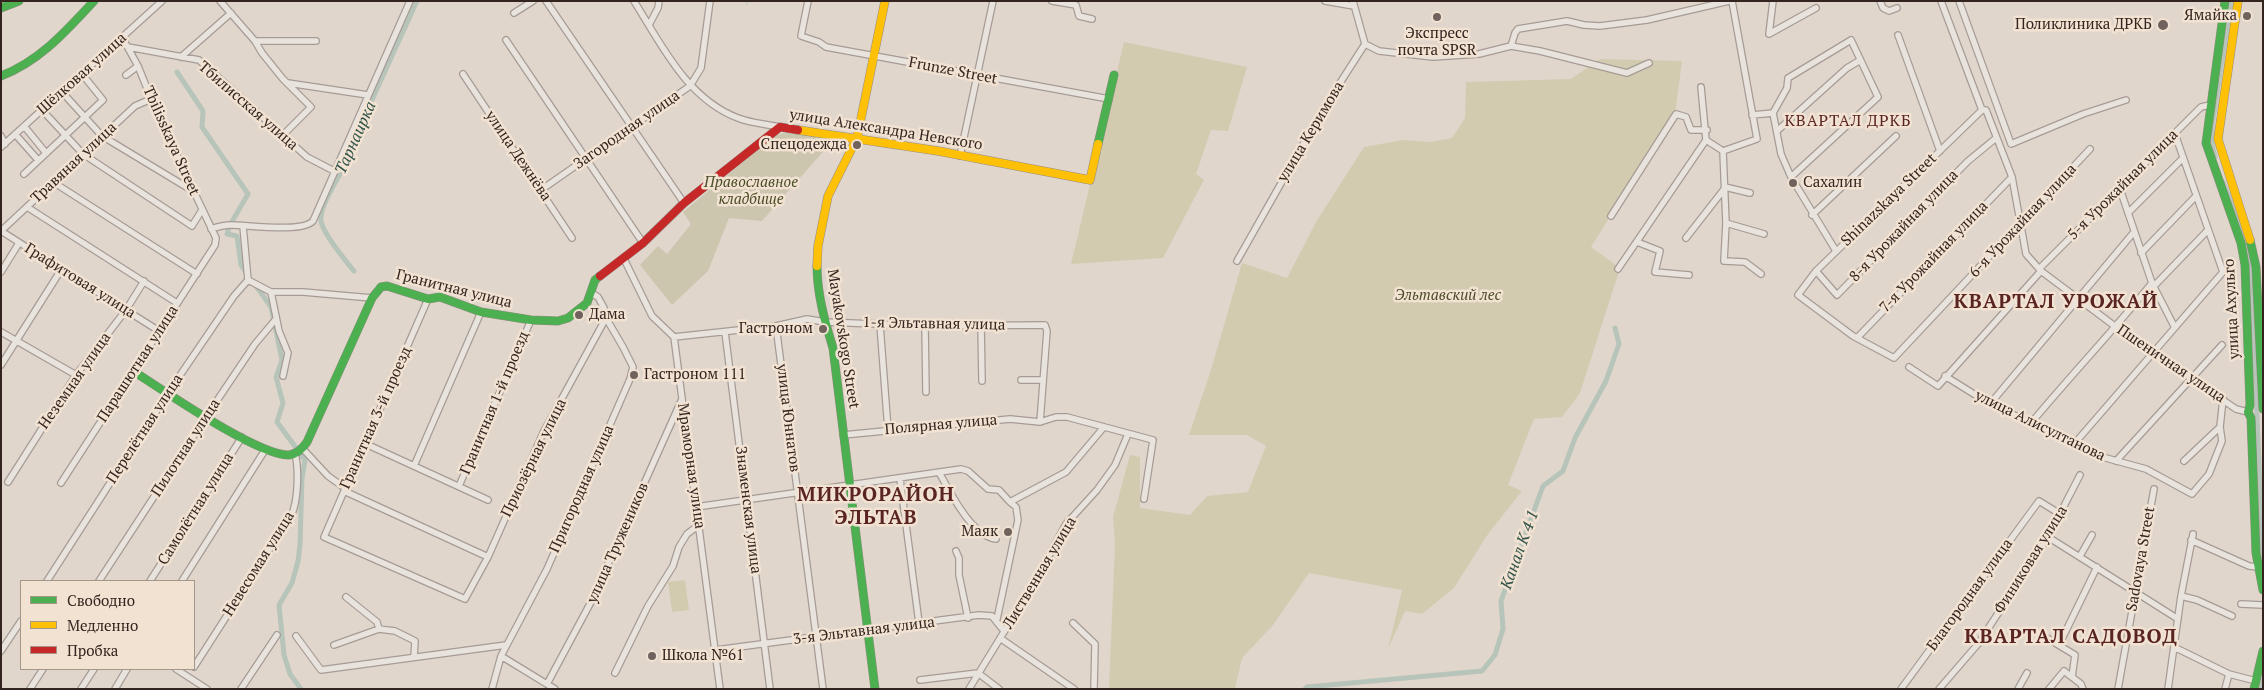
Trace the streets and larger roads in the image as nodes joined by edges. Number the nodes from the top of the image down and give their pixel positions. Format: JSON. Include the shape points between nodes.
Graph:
{"nodes":[{"id":1,"x":18,"y":1,"type":"edge"},
{"id":2,"x":86,"y":1,"type":"edge"},
{"id":3,"x":94,"y":1,"type":"edge"},
{"id":4,"x":162,"y":1,"type":"edge"},
{"id":5,"x":220,"y":1,"type":"edge"},
{"id":6,"x":410,"y":1,"type":"edge"},
{"id":7,"x":533,"y":1,"type":"edge"},
{"id":8,"x":546,"y":1,"type":"edge"},
{"id":9,"x":634,"y":1,"type":"edge"},
{"id":10,"x":659,"y":1,"type":"edge"},
{"id":11,"x":710,"y":1,"type":"edge"},
{"id":12,"x":808,"y":1,"type":"edge"},
{"id":13,"x":885,"y":1,"type":"edge"},
{"id":14,"x":993,"y":1,"type":"edge"},
{"id":15,"x":1052,"y":1,"type":"edge"},
{"id":16,"x":1325,"y":1,"type":"edge"},
{"id":17,"x":1731,"y":1,"type":"edge"},
{"id":18,"x":1773,"y":1,"type":"edge"},
{"id":19,"x":1880,"y":1,"type":"edge"},
{"id":20,"x":1941,"y":1,"type":"edge"},
{"id":21,"x":1959,"y":1,"type":"edge"},
{"id":22,"x":2224,"y":1,"type":"edge"},
{"id":23,"x":2238,"y":1,"type":"edge"},
{"id":24,"x":1077,"y":3,"type":"edge"},
{"id":25,"x":1354,"y":4,"type":"edge"},
{"id":26,"x":1,"y":8,"type":"edge"},
{"id":27,"x":1816,"y":8,"type":"dead end"},
{"id":28,"x":1897,"y":8,"type":"dead end"},
{"id":29,"x":231,"y":13,"type":"junction"},
{"id":30,"x":514,"y":13,"type":"dead end"},
{"id":31,"x":1092,"y":19,"type":"dead end"},
{"id":32,"x":649,"y":25,"type":"junction"},
{"id":33,"x":1898,"y":35,"type":"dead end"},
{"id":34,"x":123,"y":38,"type":"junction"},
{"id":35,"x":506,"y":40,"type":"dead end"},
{"id":36,"x":255,"y":41,"type":"junction"},
{"id":37,"x":316,"y":41,"type":"dead end"},
{"id":38,"x":1365,"y":44,"type":"junction"},
{"id":39,"x":1511,"y":46,"type":"junction"},
{"id":40,"x":128,"y":47,"type":"junction"},
{"id":41,"x":875,"y":56,"type":"junction"},
{"id":42,"x":181,"y":57,"type":"junction"},
{"id":43,"x":1859,"y":61,"type":"junction"},
{"id":44,"x":1649,"y":63,"type":"dead end"},
{"id":45,"x":138,"y":66,"type":"junction"},
{"id":46,"x":1,"y":70,"type":"edge"},
{"id":47,"x":82,"y":74,"type":"junction"},
{"id":48,"x":463,"y":74,"type":"dead end"},
{"id":49,"x":126,"y":75,"type":"dead end"},
{"id":50,"x":978,"y":75,"type":"junction"},
{"id":51,"x":1,"y":76,"type":"edge"},
{"id":52,"x":1114,"y":76,"type":"dead end"},
{"id":53,"x":288,"y":83,"type":"junction"},
{"id":54,"x":690,"y":86,"type":"junction"},
{"id":55,"x":1701,"y":87,"type":"dead end"},
{"id":56,"x":62,"y":92,"type":"junction"},
{"id":57,"x":368,"y":95,"type":"junction"},
{"id":58,"x":151,"y":99,"type":"junction"},
{"id":59,"x":1109,"y":99,"type":"junction"},
{"id":60,"x":2126,"y":100,"type":"dead end"},
{"id":61,"x":2210,"y":105,"type":"junction"},
{"id":62,"x":42,"y":110,"type":"junction"},
{"id":63,"x":1984,"y":110,"type":"junction"},
{"id":64,"x":1773,"y":113,"type":"junction"},
{"id":65,"x":1752,"y":115,"type":"junction"},
{"id":66,"x":84,"y":116,"type":"junction"},
{"id":67,"x":24,"y":126,"type":"junction"},
{"id":68,"x":780,"y":126,"type":"junction"},
{"id":69,"x":632,"y":127,"type":"junction"},
{"id":70,"x":1707,"y":130,"type":"junction"},
{"id":71,"x":1777,"y":131,"type":"junction"},
{"id":72,"x":15,"y":134,"type":"junction"},
{"id":73,"x":64,"y":134,"type":"junction"},
{"id":74,"x":2175,"y":134,"type":"junction"},
{"id":75,"x":1,"y":136,"type":"edge"},
{"id":76,"x":102,"y":136,"type":"junction"},
{"id":77,"x":282,"y":136,"type":"junction"},
{"id":78,"x":1896,"y":136,"type":"dead end"},
{"id":79,"x":857,"y":138,"type":"junction"},
{"id":80,"x":1996,"y":138,"type":"junction"},
{"id":81,"x":1706,"y":140,"type":"junction"},
{"id":82,"x":3,"y":145,"type":"edge"},
{"id":83,"x":2090,"y":149,"type":"dead end"},
{"id":84,"x":1723,"y":151,"type":"junction"},
{"id":85,"x":1940,"y":151,"type":"junction"},
{"id":86,"x":46,"y":153,"type":"junction"},
{"id":87,"x":82,"y":154,"type":"junction"},
{"id":88,"x":960,"y":156,"type":"junction"},
{"id":89,"x":586,"y":158,"type":"junction"},
{"id":90,"x":2183,"y":158,"type":"junction"},
{"id":91,"x":38,"y":160,"type":"junction"},
{"id":92,"x":334,"y":171,"type":"junction"},
{"id":93,"x":24,"y":174,"type":"dead end"},
{"id":94,"x":1791,"y":177,"type":"junction"},
{"id":95,"x":2012,"y":177,"type":"junction"},
{"id":96,"x":53,"y":182,"type":"junction"},
{"id":97,"x":1725,"y":187,"type":"junction"},
{"id":98,"x":2120,"y":189,"type":"junction"},
{"id":99,"x":541,"y":190,"type":"junction"},
{"id":100,"x":194,"y":192,"type":"junction"},
{"id":101,"x":1750,"y":194,"type":"dead end"},
{"id":102,"x":2196,"y":196,"type":"junction"},
{"id":103,"x":684,"y":203,"type":"junction"},
{"id":104,"x":27,"y":207,"type":"junction"},
{"id":105,"x":202,"y":210,"type":"junction"},
{"id":106,"x":2128,"y":213,"type":"junction"},
{"id":107,"x":1812,"y":215,"type":"junction"},
{"id":108,"x":1611,"y":216,"type":"dead end"},
{"id":109,"x":1726,"y":223,"type":"junction"},
{"id":110,"x":2020,"y":224,"type":"junction"},
{"id":111,"x":244,"y":226,"type":"junction"},
{"id":112,"x":211,"y":229,"type":"junction"},
{"id":113,"x":2208,"y":230,"type":"junction"},
{"id":114,"x":1,"y":231,"type":"edge"},
{"id":115,"x":2134,"y":232,"type":"junction"},
{"id":116,"x":1764,"y":234,"type":"dead end"},
{"id":117,"x":572,"y":238,"type":"dead end"},
{"id":118,"x":1686,"y":238,"type":"dead end"},
{"id":119,"x":1637,"y":242,"type":"junction"},
{"id":120,"x":19,"y":243,"type":"junction"},
{"id":121,"x":643,"y":243,"type":"junction"},
{"id":122,"x":215,"y":245,"type":"joint"},
{"id":123,"x":1836,"y":252,"type":"junction"},
{"id":124,"x":2141,"y":253,"type":"junction"},
{"id":125,"x":624,"y":259,"type":"junction"},
{"id":126,"x":1237,"y":260,"type":"dead end"},
{"id":127,"x":1618,"y":269,"type":"dead end"},
{"id":128,"x":61,"y":270,"type":"junction"},
{"id":129,"x":2040,"y":270,"type":"junction"},
{"id":130,"x":1816,"y":271,"type":"junction"},
{"id":131,"x":1,"y":272,"type":"edge"},
{"id":132,"x":197,"y":274,"type":"junction"},
{"id":133,"x":1761,"y":274,"type":"dead end"},
{"id":134,"x":1689,"y":275,"type":"dead end"},
{"id":135,"x":248,"y":280,"type":"junction"},
{"id":136,"x":144,"y":281,"type":"junction"},
{"id":137,"x":2152,"y":283,"type":"junction"},
{"id":138,"x":271,"y":292,"type":"junction"},
{"id":139,"x":591,"y":293,"type":"junction"},
{"id":140,"x":372,"y":298,"type":"junction"},
{"id":141,"x":2078,"y":298,"type":"junction"},
{"id":142,"x":428,"y":299,"type":"junction"},
{"id":143,"x":177,"y":303,"type":"junction"},
{"id":144,"x":126,"y":310,"type":"junction"},
{"id":145,"x":481,"y":312,"type":"junction"},
{"id":146,"x":606,"y":318,"type":"junction"},
{"id":147,"x":274,"y":320,"type":"junction"},
{"id":148,"x":531,"y":320,"type":"junction"},
{"id":149,"x":825,"y":322,"type":"junction"},
{"id":150,"x":880,"y":324,"type":"junction"},
{"id":151,"x":981,"y":325,"type":"junction"},
{"id":152,"x":776,"y":326,"type":"junction"},
{"id":153,"x":925,"y":326,"type":"junction"},
{"id":154,"x":2174,"y":326,"type":"junction"},
{"id":155,"x":2116,"y":327,"type":"junction"},
{"id":156,"x":158,"y":331,"type":"junction"},
{"id":157,"x":1,"y":332,"type":"edge"},
{"id":158,"x":725,"y":332,"type":"junction"},
{"id":159,"x":674,"y":338,"type":"junction"},
{"id":160,"x":1857,"y":338,"type":"junction"},
{"id":161,"x":16,"y":341,"type":"junction"},
{"id":162,"x":2222,"y":345,"type":"dead end"},
{"id":163,"x":2152,"y":352,"type":"junction"},
{"id":164,"x":1,"y":365,"type":"edge"},
{"id":165,"x":1909,"y":366,"type":"dead end"},
{"id":166,"x":133,"y":371,"type":"junction"},
{"id":167,"x":76,"y":375,"type":"junction"},
{"id":168,"x":282,"y":376,"type":"dead end"},
{"id":169,"x":1945,"y":376,"type":"junction"},
{"id":170,"x":2192,"y":378,"type":"junction"},
{"id":171,"x":1022,"y":380,"type":"dead end"},
{"id":172,"x":1043,"y":380,"type":"junction"},
{"id":173,"x":982,"y":381,"type":"dead end"},
{"id":174,"x":926,"y":392,"type":"dead end"},
{"id":175,"x":168,"y":393,"type":"junction"},
{"id":176,"x":682,"y":399,"type":"junction"},
{"id":177,"x":2223,"y":399,"type":"junction"},
{"id":178,"x":1990,"y":404,"type":"junction"},
{"id":179,"x":2263,"y":410,"type":"edge"},
{"id":180,"x":2248,"y":412,"type":"junction"},
{"id":181,"x":206,"y":417,"type":"junction"},
{"id":182,"x":1040,"y":422,"type":"junction"},
{"id":183,"x":2032,"y":422,"type":"junction"},
{"id":184,"x":1104,"y":427,"type":"junction"},
{"id":185,"x":2220,"y":427,"type":"junction"},
{"id":186,"x":888,"y":430,"type":"junction"},
{"id":187,"x":1128,"y":434,"type":"junction"},
{"id":188,"x":842,"y":435,"type":"junction"},
{"id":189,"x":242,"y":437,"type":"junction"},
{"id":190,"x":2075,"y":442,"type":"junction"},
{"id":191,"x":366,"y":444,"type":"junction"},
{"id":192,"x":301,"y":449,"type":"junction"},
{"id":193,"x":264,"y":450,"type":"junction"},
{"id":194,"x":2184,"y":461,"type":"dead end"},
{"id":195,"x":2116,"y":462,"type":"junction"},
{"id":196,"x":414,"y":466,"type":"junction"},
{"id":197,"x":940,"y":474,"type":"junction"},
{"id":198,"x":2080,"y":475,"type":"dead end"},
{"id":199,"x":900,"y":479,"type":"junction"},
{"id":200,"x":8,"y":482,"type":"dead end"},
{"id":201,"x":61,"y":483,"type":"dead end"},
{"id":202,"x":849,"y":485,"type":"junction"},
{"id":203,"x":459,"y":486,"type":"junction"},
{"id":204,"x":2154,"y":489,"type":"dead end"},
{"id":205,"x":344,"y":490,"type":"junction"},
{"id":206,"x":798,"y":493,"type":"junction"},
{"id":207,"x":1144,"y":499,"type":"dead end"},
{"id":208,"x":488,"y":500,"type":"dead end"},
{"id":209,"x":747,"y":501,"type":"junction"},
{"id":210,"x":1010,"y":502,"type":"junction"},
{"id":211,"x":696,"y":507,"type":"junction"},
{"id":212,"x":2060,"y":514,"type":"junction"},
{"id":213,"x":699,"y":525,"type":"junction"},
{"id":214,"x":2092,"y":535,"type":"dead end"},
{"id":215,"x":2048,"y":537,"type":"junction"},
{"id":216,"x":996,"y":540,"type":"dead end"},
{"id":217,"x":956,"y":551,"type":"dead end"},
{"id":218,"x":2080,"y":556,"type":"junction"},
{"id":219,"x":488,"y":557,"type":"junction"},
{"id":220,"x":2097,"y":567,"type":"junction"},
{"id":221,"x":2258,"y":567,"type":"junction"},
{"id":222,"x":48,"y":580,"type":"edge"},
{"id":223,"x":101,"y":580,"type":"edge"},
{"id":224,"x":151,"y":580,"type":"edge"},
{"id":225,"x":183,"y":580,"type":"edge"},
{"id":226,"x":2263,"y":590,"type":"edge"},
{"id":227,"x":2136,"y":592,"type":"junction"},
{"id":228,"x":2181,"y":596,"type":"junction"},
{"id":229,"x":346,"y":597,"type":"dead end"},
{"id":230,"x":465,"y":599,"type":"joint"},
{"id":231,"x":2241,"y":604,"type":"dead end"},
{"id":232,"x":2263,"y":605,"type":"edge"},
{"id":233,"x":2232,"y":616,"type":"dead end"},
{"id":234,"x":968,"y":618,"type":"junction"},
{"id":235,"x":997,"y":619,"type":"junction"},
{"id":236,"x":2178,"y":619,"type":"junction"},
{"id":237,"x":20,"y":622,"type":"edge"},
{"id":238,"x":919,"y":623,"type":"junction"},
{"id":239,"x":1073,"y":623,"type":"dead end"},
{"id":240,"x":379,"y":629,"type":"junction"},
{"id":241,"x":869,"y":629,"type":"junction"},
{"id":242,"x":1004,"y":631,"type":"junction"},
{"id":243,"x":277,"y":635,"type":"dead end"},
{"id":244,"x":296,"y":636,"type":"dead end"},
{"id":245,"x":816,"y":637,"type":"junction"},
{"id":246,"x":1000,"y":638,"type":"junction"},
{"id":247,"x":2047,"y":638,"type":"dead end"},
{"id":248,"x":765,"y":644,"type":"junction"},
{"id":249,"x":334,"y":645,"type":"dead end"},
{"id":250,"x":506,"y":645,"type":"junction"},
{"id":251,"x":2058,"y":646,"type":"junction"},
{"id":252,"x":2174,"y":647,"type":"junction"},
{"id":253,"x":716,"y":650,"type":"junction"},
{"id":254,"x":1,"y":651,"type":"edge"},
{"id":255,"x":2263,"y":651,"type":"edge"},
{"id":256,"x":501,"y":656,"type":"junction"},
{"id":257,"x":414,"y":657,"type":"junction"},
{"id":258,"x":195,"y":665,"type":"edge"},
{"id":259,"x":42,"y":670,"type":"edge"},
{"id":260,"x":93,"y":670,"type":"edge"},
{"id":261,"x":126,"y":670,"type":"edge"},
{"id":262,"x":178,"y":670,"type":"edge"},
{"id":263,"x":192,"y":670,"type":"edge"},
{"id":264,"x":615,"y":673,"type":"dead end"},
{"id":265,"x":978,"y":673,"type":"junction"},
{"id":266,"x":2027,"y":673,"type":"dead end"},
{"id":267,"x":2229,"y":674,"type":"junction"},
{"id":268,"x":188,"y":676,"type":"junction"},
{"id":269,"x":2072,"y":677,"type":"junction"},
{"id":270,"x":920,"y":680,"type":"dead end"},
{"id":271,"x":548,"y":684,"type":"junction"},
{"id":272,"x":2255,"y":685,"type":"edge"},
{"id":273,"x":30,"y":689,"type":"edge"},
{"id":274,"x":81,"y":689,"type":"edge"},
{"id":275,"x":115,"y":689,"type":"edge"},
{"id":276,"x":207,"y":689,"type":"edge"},
{"id":277,"x":241,"y":689,"type":"edge"},
{"id":278,"x":492,"y":689,"type":"edge"},
{"id":279,"x":555,"y":689,"type":"edge"},
{"id":280,"x":720,"y":689,"type":"edge"},
{"id":281,"x":770,"y":689,"type":"edge"},
{"id":282,"x":823,"y":689,"type":"edge"},
{"id":283,"x":876,"y":689,"type":"edge"},
{"id":284,"x":969,"y":689,"type":"edge"},
{"id":285,"x":1000,"y":689,"type":"edge"},
{"id":286,"x":1074,"y":689,"type":"edge"},
{"id":287,"x":1094,"y":689,"type":"edge"},
{"id":288,"x":1901,"y":689,"type":"edge"},
{"id":289,"x":1939,"y":689,"type":"edge"},
{"id":290,"x":2018,"y":689,"type":"edge"},
{"id":291,"x":2049,"y":689,"type":"edge"},
{"id":292,"x":2083,"y":689,"type":"edge"},
{"id":293,"x":2118,"y":689,"type":"edge"},
{"id":294,"x":2168,"y":689,"type":"edge"},
{"id":295,"x":2225,"y":689,"type":"edge"}],
"edges":[{"from":1,"to":26,"type":"street"},
{"from":2,"to":46,"type":"street","via":[[31,56]]},
{"from":3,"to":51,"type":"street","via":[[34,60],[13,73]]},
{"from":4,"to":34,"type":"street","name":"Шёлковая улица"},
{"from":5,"to":29,"type":"street"},
{"from":6,"to":57,"type":"street"},
{"from":7,"to":30,"type":"street"},
{"from":8,"to":69,"type":"street"},
{"from":9,"to":32,"type":"street"},
{"from":10,"to":32,"type":"street"},
{"from":11,"to":54,"type":"street","name":"Загородная улица","via":[[701,68]]},
{"from":12,"to":41,"type":"street","name":"Frunze Street","via":[[801,36],[826,47]]},
{"from":13,"to":41,"type":"street","name":"Mayakovskogo Street"},
{"from":14,"to":50,"type":"street"},
{"from":15,"to":24,"type":"street"},
{"from":16,"to":25,"type":"street"},
{"from":17,"to":39,"type":"street","via":[[1647,20],[1600,26],[1567,21],[1518,29]]},
{"from":17,"to":65,"type":"street"},
{"from":18,"to":27,"type":"street","via":[[1769,34]]},
{"from":19,"to":28,"type":"street","via":[[1888,11]]},
{"from":20,"to":63,"type":"street","name":"Пшеничная улица"},
{"from":21,"to":60,"type":"street","via":[[2011,144]]},
{"from":22,"to":61,"type":"street","name":"улица Ахульго"},
{"from":23,"to":179,"type":"street","via":[[2218,139],[2256,267]]},
{"from":24,"to":31,"type":"street","via":[[1079,16]]},
{"from":25,"to":38,"type":"street"},
{"from":29,"to":36,"type":"street"},
{"from":29,"to":42,"type":"street"},
{"from":32,"to":54,"type":"street"},
{"from":33,"to":85,"type":"street"},
{"from":34,"to":40,"type":"street","name":"Tbilisskaya Street"},
{"from":34,"to":47,"type":"street","name":"Шёлковая улица"},
{"from":35,"to":89,"type":"street"},
{"from":36,"to":37,"type":"street"},
{"from":36,"to":53,"type":"street"},
{"from":38,"to":39,"type":"street","via":[[1380,52],[1433,57],[1479,54]]},
{"from":38,"to":126,"type":"street","name":"улица Керимова","via":[[1322,111]]},
{"from":39,"to":44,"type":"street","via":[[1627,73]]},
{"from":40,"to":42,"type":"street","name":"Тбилисская улица"},
{"from":40,"to":45,"type":"street","name":"Tbilisskaya Street"},
{"from":41,"to":50,"type":"street","name":"Frunze Street"},
{"from":41,"to":79,"type":"street","name":"Mayakovskogo Street"},
{"from":42,"to":77,"type":"street","name":"Тбилисская улица","via":[[200,60]]},
{"from":43,"to":64,"type":"street","via":[[1851,40],[1788,78],[1787,88]]},
{"from":43,"to":71,"type":"street"},
{"from":43,"to":94,"type":"street","via":[[1878,97]]},
{"from":45,"to":49,"type":"street"},
{"from":45,"to":58,"type":"street","name":"Tbilisskaya Street"},
{"from":47,"to":56,"type":"street","name":"Шёлковая улица"},
{"from":47,"to":66,"type":"street","via":[[103,100]]},
{"from":48,"to":99,"type":"street","name":"улица Дежнёва"},
{"from":50,"to":59,"type":"street","name":"Frunze Street"},
{"from":50,"to":88,"type":"street"},
{"from":52,"to":59,"type":"street"},
{"from":53,"to":57,"type":"street"},
{"from":53,"to":77,"type":"street","via":[[311,107]]},
{"from":54,"to":68,"type":"street","via":[[703,98],[738,119]]},
{"from":54,"to":69,"type":"street","name":"Загородная улица"},
{"from":55,"to":70,"type":"street"},
{"from":56,"to":62,"type":"street","name":"Шёлковая улица"},
{"from":56,"to":66,"type":"street"},
{"from":57,"to":92,"type":"street"},
{"from":58,"to":76,"type":"street","name":"Травяная улица","via":[[135,106]]},
{"from":58,"to":100,"type":"street","name":"Tbilisskaya Street"},
{"from":59,"to":88,"type":"street","name":"улица Александра Невского","via":[[1090,180]]},
{"from":61,"to":74,"type":"street","name":"5-я Урожайная улица","via":[[2201,107]]},
{"from":61,"to":180,"type":"street","name":"улица Ахульго","via":[[2206,143],[2241,243],[2245,265],[2250,387]]},
{"from":62,"to":67,"type":"street","name":"Шёлковая улица"},
{"from":62,"to":73,"type":"street"},
{"from":63,"to":80,"type":"street","name":"Пшеничная улица"},
{"from":63,"to":85,"type":"street","name":"Shinazskaya Street"},
{"from":64,"to":65,"type":"street"},
{"from":64,"to":71,"type":"street"},
{"from":65,"to":84,"type":"street","via":[[1757,139]]},
{"from":66,"to":73,"type":"street"},
{"from":66,"to":76,"type":"street"},
{"from":67,"to":72,"type":"street","name":"Шёлковая улица"},
{"from":67,"to":86,"type":"street"},
{"from":68,"to":79,"type":"street","name":"улица Александра Невского"},
{"from":68,"to":103,"type":"street","name":"улица Александра Невского"},
{"from":69,"to":89,"type":"street","name":"Загородная улица"},
{"from":69,"to":103,"type":"street"},
{"from":70,"to":81,"type":"street"},
{"from":70,"to":108,"type":"street","via":[[1691,130],[1686,118],[1676,114]]},
{"from":71,"to":94,"type":"street"},
{"from":72,"to":82,"type":"street","name":"Шёлковая улица"},
{"from":72,"to":91,"type":"street"},
{"from":73,"to":86,"type":"street"},
{"from":73,"to":87,"type":"street"},
{"from":74,"to":90,"type":"street"},
{"from":74,"to":98,"type":"street","name":"5-я Урожайная улица"},
{"from":75,"to":82,"type":"street"},
{"from":76,"to":87,"type":"street","name":"Травяная улица"},
{"from":76,"to":100,"type":"street"},
{"from":77,"to":92,"type":"street","name":"Тбилисская улица","via":[[306,157]]},
{"from":78,"to":107,"type":"street"},
{"from":79,"to":88,"type":"street","name":"улица Александра Невского"},
{"from":79,"to":149,"type":"street","name":"Mayakovskogo Street","via":[[828,196],[818,246],[817,279]]},
{"from":80,"to":95,"type":"street","name":"Пшеничная улица"},
{"from":80,"to":130,"type":"street","name":"8-я Урожайная улица","via":[[1968,161],[1837,295]]},
{"from":81,"to":84,"type":"street"},
{"from":81,"to":119,"type":"street"},
{"from":83,"to":110,"type":"street","name":"6-я Урожайная улица"},
{"from":84,"to":97,"type":"street"},
{"from":85,"to":123,"type":"street","name":"Shinazskaya Street"},
{"from":86,"to":91,"type":"street"},
{"from":87,"to":96,"type":"street","name":"Травяная улица"},
{"from":87,"to":105,"type":"street","via":[[192,226]]},
{"from":89,"to":99,"type":"street","name":"Загородная улица"},
{"from":89,"to":121,"type":"street"},
{"from":90,"to":102,"type":"street"},
{"from":90,"to":106,"type":"street"},
{"from":91,"to":93,"type":"street"},
{"from":92,"to":111,"type":"street","via":[[310,224]]},
{"from":94,"to":107,"type":"street"},
{"from":95,"to":110,"type":"street","name":"Пшеничная улица"},
{"from":95,"to":160,"type":"street","name":"7-я Урожайная улица"},
{"from":96,"to":104,"type":"street","name":"Травяная улица"},
{"from":96,"to":132,"type":"street"},
{"from":97,"to":101,"type":"street"},
{"from":97,"to":109,"type":"street"},
{"from":97,"to":118,"type":"street"},
{"from":98,"to":106,"type":"street"},
{"from":98,"to":129,"type":"street","name":"5-я Урожайная улица"},
{"from":99,"to":117,"type":"street","name":"улица Дежнёва"},
{"from":100,"to":105,"type":"street","name":"Tbilisskaya Street"},
{"from":102,"to":113,"type":"street"},
{"from":102,"to":124,"type":"street"},
{"from":103,"to":121,"type":"street","name":"улица Александра Невского"},
{"from":104,"to":114,"type":"street","name":"Травяная улица"},
{"from":104,"to":136,"type":"street"},
{"from":105,"to":112,"type":"street","name":"Tbilisskaya Street"},
{"from":106,"to":115,"type":"street"},
{"from":107,"to":123,"type":"street"},
{"from":109,"to":116,"type":"street"},
{"from":109,"to":133,"type":"street","via":[[1724,261],[1745,262]]},
{"from":110,"to":129,"type":"street","name":"Пшеничная улица","via":[[2026,254]]},
{"from":110,"to":160,"type":"street","name":"6-я Урожайная улица","via":[[1894,358]]},
{"from":111,"to":112,"type":"street"},
{"from":111,"to":135,"type":"street"},
{"from":112,"to":122,"type":"street","name":"Tbilisskaya Street","via":[[216,238]]},
{"from":113,"to":137,"type":"street","via":[[2156,284]]},
{"from":113,"to":154,"type":"street","via":[[2223,272]]},
{"from":114,"to":120,"type":"street","name":"Графитовая улица"},
{"from":115,"to":124,"type":"street"},
{"from":115,"to":141,"type":"street"},
{"from":119,"to":127,"type":"street"},
{"from":119,"to":134,"type":"street","via":[[1660,251],[1655,272]]},
{"from":120,"to":128,"type":"street","name":"Графитовая улица"},
{"from":120,"to":131,"type":"street"},
{"from":121,"to":125,"type":"street","name":"улица Александра Невского"},
{"from":122,"to":132,"type":"street","name":"Парашютная улица"},
{"from":123,"to":130,"type":"street","name":"Shinazskaya Street"},
{"from":124,"to":137,"type":"street"},
{"from":125,"to":139,"type":"street","name":"улица Александра Невского","via":[[595,280]]},
{"from":125,"to":159,"type":"street","via":[[652,316]]},
{"from":128,"to":144,"type":"street","name":"Графитовая улица"},
{"from":128,"to":161,"type":"street"},
{"from":129,"to":141,"type":"street","name":"Пшеничная улица"},
{"from":129,"to":169,"type":"street","name":"5-я Урожайная улица"},
{"from":130,"to":160,"type":"street","name":"Shinazskaya Street","via":[[1798,295]]},
{"from":132,"to":143,"type":"street","name":"Парашютная улица"},
{"from":135,"to":138,"type":"street"},
{"from":135,"to":175,"type":"street","name":"Перелётная улица"},
{"from":136,"to":143,"type":"street"},
{"from":136,"to":144,"type":"street","name":"Неземная улица"},
{"from":137,"to":154,"type":"street"},
{"from":137,"to":155,"type":"street"},
{"from":138,"to":140,"type":"street"},
{"from":138,"to":147,"type":"street"},
{"from":139,"to":146,"type":"street","name":"Пригородная улица","via":[[598,297]]},
{"from":139,"to":148,"type":"street","name":"Гранитная улица","via":[[587,303],[568,318]]},
{"from":140,"to":142,"type":"street","name":"Гранитная улица","via":[[377,290],[387,286]]},
{"from":140,"to":192,"type":"street"},
{"from":141,"to":155,"type":"street","name":"Пшеничная улица"},
{"from":141,"to":178,"type":"street"},
{"from":142,"to":145,"type":"street","name":"Гранитная улица","via":[[448,298]]},
{"from":142,"to":191,"type":"street","name":"Гранитная 3-й проезд"},
{"from":143,"to":156,"type":"street","name":"Парашютная улица"},
{"from":144,"to":156,"type":"street","name":"Графитовая улица"},
{"from":144,"to":167,"type":"street","name":"Неземная улица"},
{"from":145,"to":148,"type":"street","name":"Гранитная улица"},
{"from":145,"to":196,"type":"street"},
{"from":146,"to":219,"type":"street","name":"Приозёрная улица","via":[[543,433]]},
{"from":146,"to":250,"type":"street","name":"Пригородная улица","via":[[632,367],[630,379],[534,598]]},
{"from":147,"to":168,"type":"street","via":[[288,353]]},
{"from":147,"to":181,"type":"street","name":"Пилотная улица","via":[[254,344]]},
{"from":148,"to":203,"type":"street","name":"Гранитная 1-й проезд"},
{"from":149,"to":150,"type":"street","name":"1-я Эльтавная улица"},
{"from":149,"to":152,"type":"street","name":"1-я Эльтавная улица","via":[[807,319]]},
{"from":149,"to":188,"type":"street","name":"Mayakovskogo Street","via":[[833,348]]},
{"from":150,"to":153,"type":"street","name":"1-я Эльтавная улица"},
{"from":150,"to":186,"type":"street"},
{"from":151,"to":153,"type":"street","name":"1-я Эльтавная улица"},
{"from":151,"to":172,"type":"street","name":"1-я Эльтавная улица","via":[[1045,325]]},
{"from":151,"to":173,"type":"street"},
{"from":152,"to":158,"type":"street","name":"1-я Эльтавная улица"},
{"from":152,"to":206,"type":"street","name":"улица Юннатов"},
{"from":153,"to":174,"type":"street"},
{"from":154,"to":163,"type":"street"},
{"from":155,"to":163,"type":"street","name":"Пшеничная улица"},
{"from":155,"to":183,"type":"street"},
{"from":156,"to":166,"type":"street","name":"Парашютная улица"},
{"from":157,"to":161,"type":"street"},
{"from":158,"to":159,"type":"street","name":"1-я Эльтавная улица"},
{"from":158,"to":209,"type":"street","name":"Знаменская улица"},
{"from":159,"to":176,"type":"street","name":"Мраморная улица"},
{"from":161,"to":164,"type":"street"},
{"from":161,"to":167,"type":"street"},
{"from":162,"to":170,"type":"street"},
{"from":163,"to":170,"type":"street","name":"Пшеничная улица"},
{"from":163,"to":190,"type":"street"},
{"from":165,"to":169,"type":"street","name":"5-я Урожайная улица","via":[[1938,386]]},
{"from":166,"to":175,"type":"street"},
{"from":166,"to":201,"type":"street","name":"Парашютная улица"},
{"from":167,"to":200,"type":"street","name":"Неземная улица"},
{"from":169,"to":178,"type":"street","name":"улица Алисултанова"},
{"from":170,"to":177,"type":"street","name":"Пшеничная улица"},
{"from":170,"to":195,"type":"street"},
{"from":171,"to":172,"type":"street"},
{"from":172,"to":182,"type":"street"},
{"from":175,"to":181,"type":"street"},
{"from":175,"to":222,"type":"street","name":"Перелётная улица"},
{"from":176,"to":211,"type":"street","name":"Мраморная улица"},
{"from":176,"to":271,"type":"street","name":"улица Тружеников","via":[[591,602]]},
{"from":177,"to":180,"type":"street","name":"Пшеничная улица","via":[[2236,409]]},
{"from":177,"to":185,"type":"street"},
{"from":178,"to":183,"type":"street","name":"улица Алисултанова"},
{"from":179,"to":180,"type":"street"},
{"from":180,"to":221,"type":"street","name":"улица Ахульго","via":[[2251,418]]},
{"from":181,"to":189,"type":"street"},
{"from":181,"to":223,"type":"street","name":"Пилотная улица"},
{"from":182,"to":184,"type":"street","name":"Полярная улица","via":[[1068,417]]},
{"from":182,"to":186,"type":"street","name":"Полярная улица","via":[[1010,419]]},
{"from":183,"to":190,"type":"street","name":"улица Алисултанова"},
{"from":184,"to":187,"type":"street","name":"Полярная улица"},
{"from":184,"to":210,"type":"street","via":[[1066,472]]},
{"from":185,"to":194,"type":"street"},
{"from":185,"to":195,"type":"street","name":"улица Алисултанова","via":[[2222,441],[2209,474],[2192,494],[2146,469]]},
{"from":186,"to":188,"type":"street","name":"Полярная улица"},
{"from":187,"to":207,"type":"street","name":"Полярная улица","via":[[1154,440]]},
{"from":187,"to":242,"type":"street","name":"Лиственная улица","via":[[1115,465],[1066,524]]},
{"from":188,"to":202,"type":"street","name":"Mayakovskogo Street"},
{"from":189,"to":193,"type":"street"},
{"from":189,"to":224,"type":"street","name":"Самолётная улица"},
{"from":190,"to":195,"type":"street","name":"улица Алисултанова","via":[[2095,455]]},
{"from":191,"to":196,"type":"street"},
{"from":191,"to":205,"type":"street","name":"Гранитная 3-й проезд"},
{"from":192,"to":193,"type":"street","via":[[290,455]]},
{"from":192,"to":205,"type":"street"},
{"from":192,"to":258,"type":"street","name":"Невесомая улица","via":[[292,514]]},
{"from":193,"to":225,"type":"street"},
{"from":196,"to":203,"type":"street"},
{"from":197,"to":199,"type":"street"},
{"from":197,"to":210,"type":"street","via":[[960,469],[968,471],[988,489],[999,490]]},
{"from":197,"to":216,"type":"street","via":[[980,534]]},
{"from":198,"to":212,"type":"street","name":"Финиковая улица"},
{"from":199,"to":202,"type":"street"},
{"from":199,"to":238,"type":"street"},
{"from":202,"to":206,"type":"street"},
{"from":202,"to":241,"type":"street","name":"Mayakovskogo Street"},
{"from":203,"to":208,"type":"street"},
{"from":204,"to":227,"type":"street","name":"Sadovaya Street"},
{"from":205,"to":219,"type":"street"},
{"from":205,"to":230,"type":"street","name":"Гранитная 3-й проезд","via":[[324,537]]},
{"from":206,"to":209,"type":"street"},
{"from":206,"to":245,"type":"street","name":"улица Юннатов"},
{"from":209,"to":211,"type":"street"},
{"from":209,"to":248,"type":"street","name":"Знаменская улица"},
{"from":210,"to":235,"type":"street","via":[[1016,508],[1018,520]]},
{"from":211,"to":213,"type":"street","name":"Мраморная улица"},
{"from":212,"to":215,"type":"street","name":"Финиковая улица"},
{"from":212,"to":288,"type":"street","name":"Благородная улица","via":[[2039,501]]},
{"from":213,"to":253,"type":"street","name":"Мраморная улица"},
{"from":213,"to":264,"type":"street","via":[[687,534],[679,547],[673,566],[648,606]]},
{"from":214,"to":218,"type":"street"},
{"from":215,"to":218,"type":"street"},
{"from":215,"to":289,"type":"street","name":"Финиковая улица","via":[[1978,644]]},
{"from":217,"to":234,"type":"street"},
{"from":218,"to":220,"type":"street"},
{"from":219,"to":230,"type":"street","name":"Приозёрная улица"},
{"from":220,"to":227,"type":"street"},
{"from":220,"to":251,"type":"street"},
{"from":221,"to":226,"type":"street","name":"улица Ахульго"},
{"from":221,"to":228,"type":"street","via":[[2192,537]]},
{"from":227,"to":236,"type":"street"},
{"from":227,"to":293,"type":"street","name":"Sadovaya Street"},
{"from":228,"to":233,"type":"street"},
{"from":228,"to":236,"type":"street"},
{"from":229,"to":240,"type":"street","via":[[377,622]]},
{"from":231,"to":232,"type":"street"},
{"from":234,"to":235,"type":"street","name":"3-я Эльтавная улица","via":[[987,615]]},
{"from":234,"to":238,"type":"street","name":"3-я Эльтавная улица"},
{"from":235,"to":242,"type":"street"},
{"from":236,"to":252,"type":"street"},
{"from":237,"to":254,"type":"street"},
{"from":238,"to":241,"type":"street","name":"3-я Эльтавная улица"},
{"from":239,"to":287,"type":"street","via":[[1095,644]]},
{"from":240,"to":249,"type":"street"},
{"from":240,"to":257,"type":"street","via":[[395,631],[415,641]]},
{"from":241,"to":245,"type":"street","name":"3-я Эльтавная улица"},
{"from":241,"to":283,"type":"street","name":"Mayakovskogo Street"},
{"from":242,"to":246,"type":"street","name":"Лиственная улица"},
{"from":243,"to":277,"type":"street"},
{"from":244,"to":257,"type":"street","via":[[321,670]]},
{"from":245,"to":248,"type":"street","name":"3-я Эльтавная улица"},
{"from":245,"to":282,"type":"street","name":"улица Юннатов"},
{"from":246,"to":265,"type":"street","name":"Лиственная улица"},
{"from":246,"to":286,"type":"street"},
{"from":247,"to":251,"type":"street"},
{"from":248,"to":253,"type":"street","name":"3-я Эльтавная улица"},
{"from":248,"to":281,"type":"street","name":"Знаменская улица"},
{"from":250,"to":256,"type":"street","name":"Пригородная улица"},
{"from":250,"to":257,"type":"street"},
{"from":251,"to":269,"type":"street","via":[[2075,655]]},
{"from":252,"to":267,"type":"street"},
{"from":252,"to":294,"type":"street"},
{"from":253,"to":280,"type":"street","name":"Мраморная улица"},
{"from":255,"to":272,"type":"street"},
{"from":256,"to":271,"type":"street"},
{"from":256,"to":278,"type":"street","name":"Пригородная улица"},
{"from":259,"to":273,"type":"street"},
{"from":260,"to":274,"type":"street"},
{"from":261,"to":275,"type":"street"},
{"from":262,"to":268,"type":"street"},
{"from":263,"to":268,"type":"street","name":"Невесомая улица"},
{"from":265,"to":270,"type":"street"},
{"from":265,"to":284,"type":"street","name":"Лиственная улица"},
{"from":265,"to":285,"type":"street"},
{"from":266,"to":290,"type":"street"},
{"from":267,"to":272,"type":"street"},
{"from":267,"to":295,"type":"street"},
{"from":268,"to":276,"type":"street"},
{"from":269,"to":291,"type":"street","via":[[2064,671]]},
{"from":269,"to":292,"type":"street"},
{"from":271,"to":279,"type":"street"}]}
